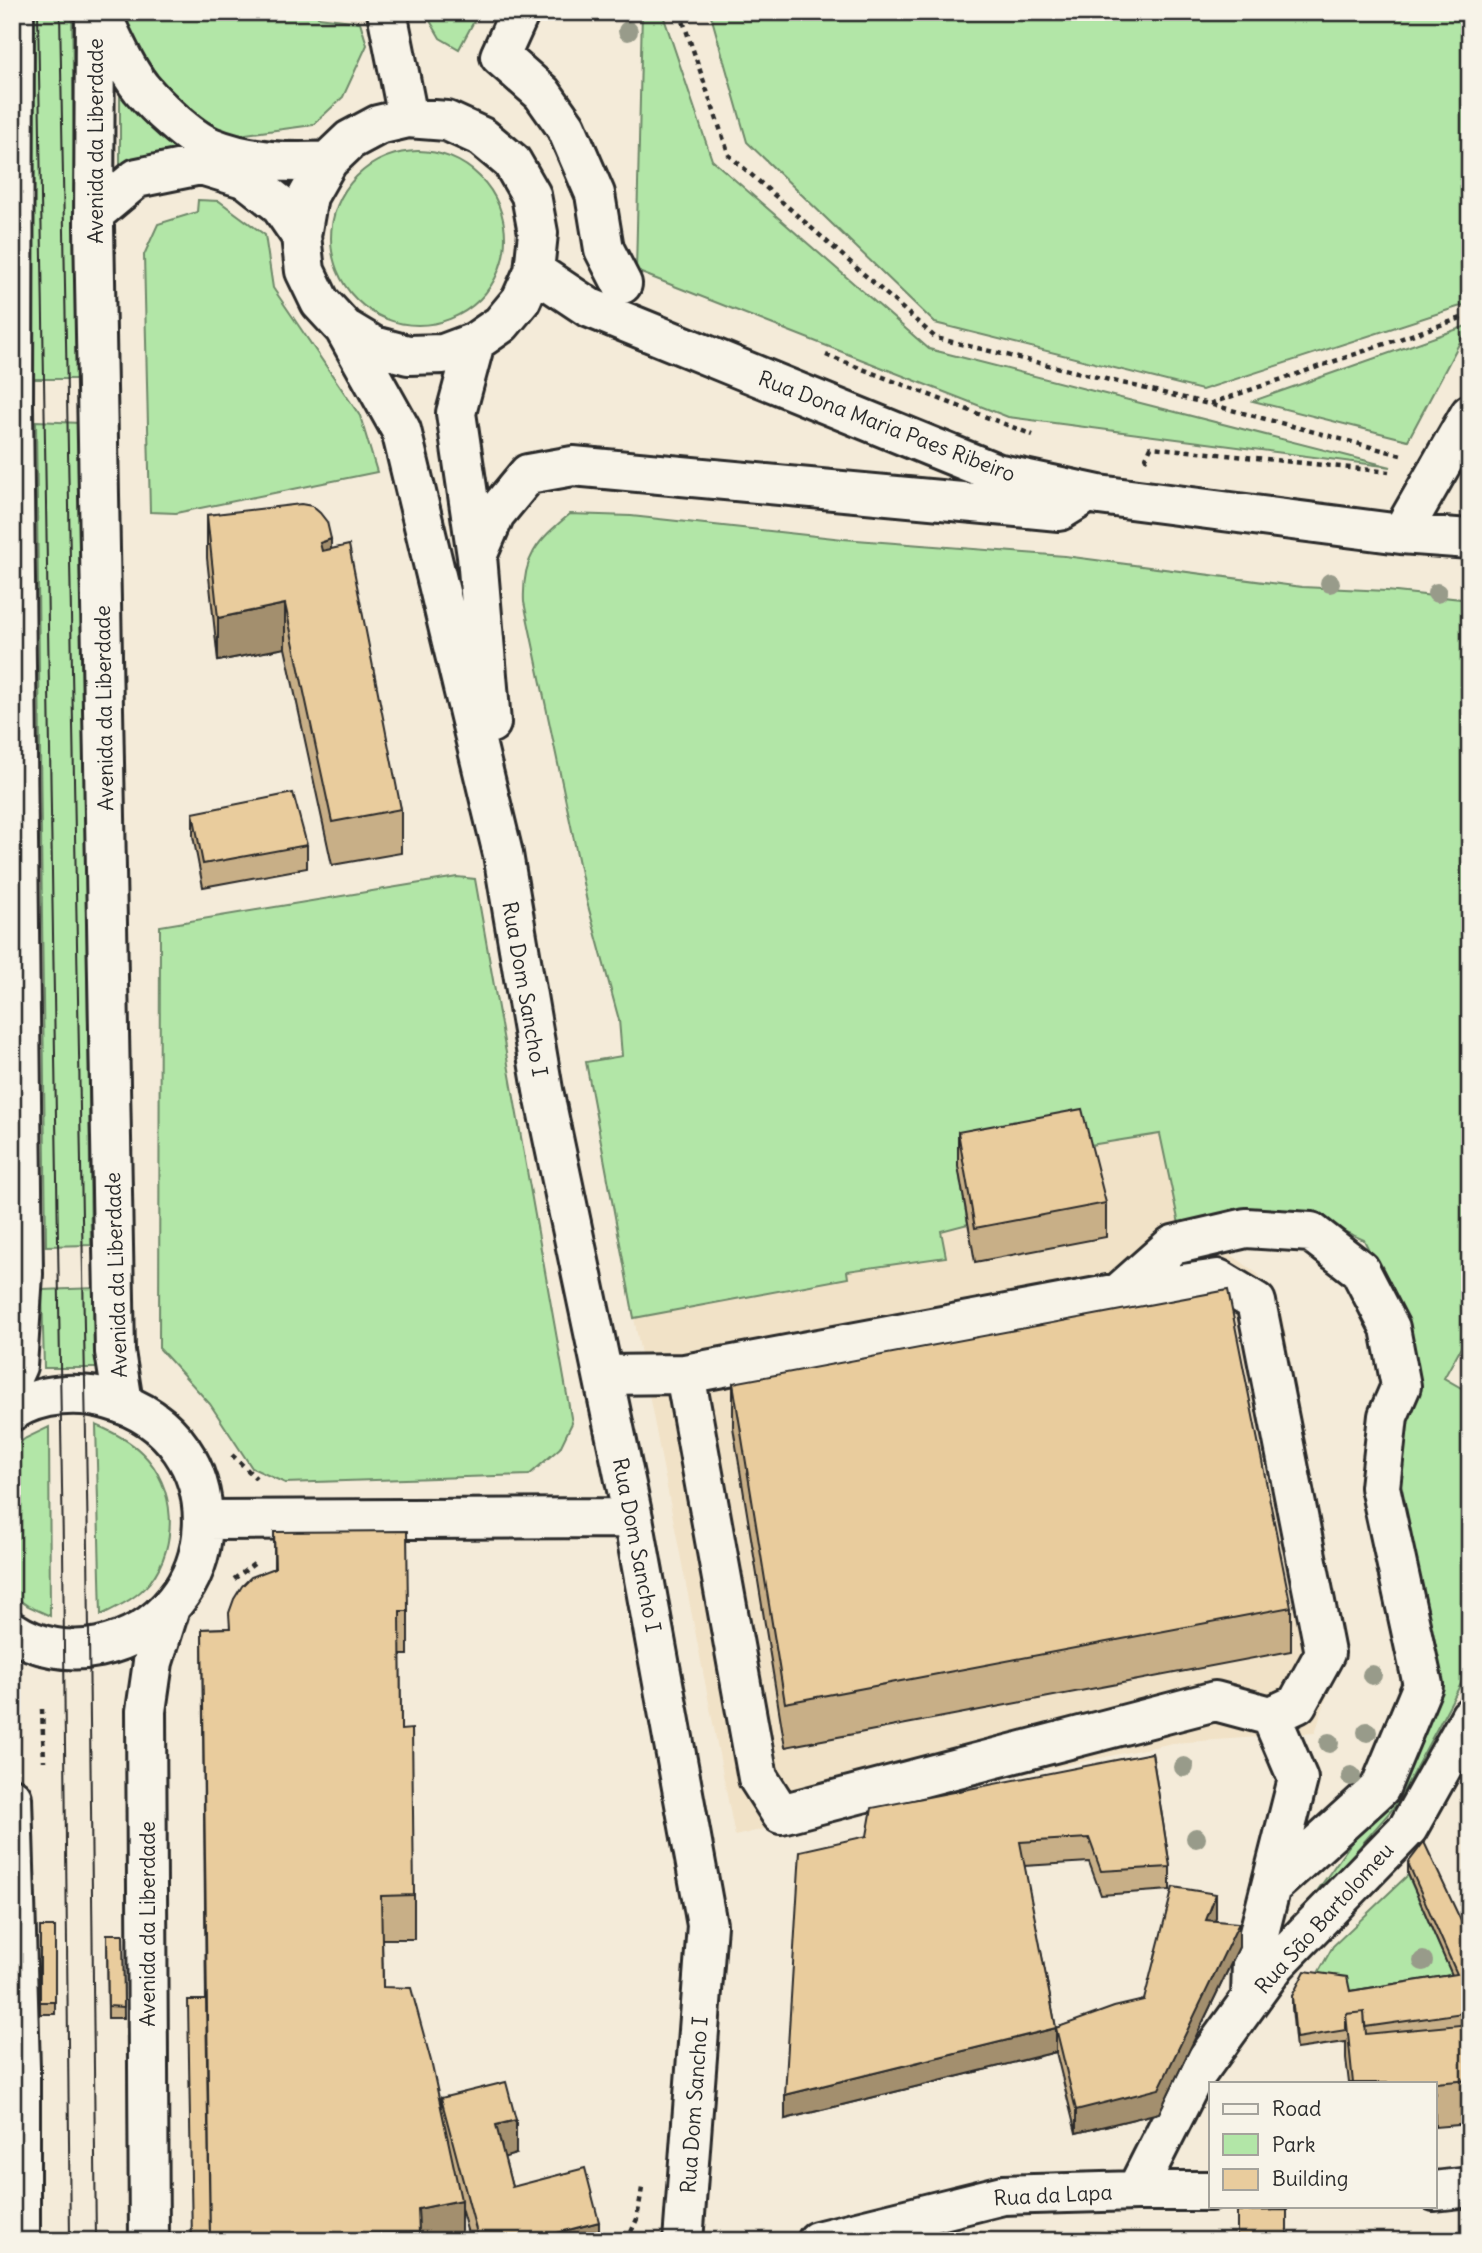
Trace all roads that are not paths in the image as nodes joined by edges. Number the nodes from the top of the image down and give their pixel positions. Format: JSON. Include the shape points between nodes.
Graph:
{"nodes":[{"id":1,"x":14,"y":12,"type":"edge"},
{"id":2,"x":97,"y":12,"type":"edge"},
{"id":3,"x":387,"y":12,"type":"edge"},
{"id":4,"x":520,"y":12,"type":"edge"},
{"id":5,"x":408,"y":118,"type":"junction"},
{"id":6,"x":328,"y":161,"type":"junction"},
{"id":7,"x":94,"y":214,"type":"junction"},
{"id":8,"x":300,"y":236,"type":"junction"},
{"id":9,"x":534,"y":271,"type":"junction"},
{"id":10,"x":622,"y":284,"type":"dead end"},
{"id":11,"x":344,"y":328,"type":"junction"},
{"id":12,"x":475,"y":342,"type":"junction"},
{"id":13,"x":1470,"y":414,"type":"edge"},
{"id":14,"x":1087,"y":493,"type":"junction"},
{"id":15,"x":1401,"y":534,"type":"junction"},
{"id":16,"x":1470,"y":539,"type":"edge"},
{"id":17,"x":477,"y":556,"type":"junction"},
{"id":18,"x":503,"y":854,"type":"junction"},
{"id":19,"x":1119,"y":1293,"type":"junction"},
{"id":20,"x":685,"y":1374,"type":"junction"},
{"id":21,"x":603,"y":1375,"type":"junction"},
{"id":22,"x":12,"y":1377,"type":"edge"},
{"id":23,"x":122,"y":1403,"type":"junction"},
{"id":24,"x":12,"y":1411,"type":"edge"},
{"id":25,"x":633,"y":1518,"type":"junction"},
{"id":26,"x":204,"y":1520,"type":"junction"},
{"id":27,"x":169,"y":1611,"type":"junction"},
{"id":28,"x":12,"y":1631,"type":"edge"},
{"id":29,"x":1271,"y":1716,"type":"junction"},
{"id":30,"x":1470,"y":1717,"type":"edge"},
{"id":31,"x":12,"y":1798,"type":"edge"},
{"id":32,"x":1270,"y":1887,"type":"junction"},
{"id":33,"x":1251,"y":1998,"type":"junction"},
{"id":34,"x":16,"y":2068,"type":"edge"},
{"id":35,"x":1470,"y":2187,"type":"edge"},
{"id":36,"x":1136,"y":2191,"type":"junction"},
{"id":37,"x":1209,"y":2191,"type":"edge"},
{"id":38,"x":1436,"y":2191,"type":"edge"},
{"id":39,"x":20,"y":2241,"type":"edge"},
{"id":40,"x":149,"y":2241,"type":"edge"},
{"id":41,"x":683,"y":2241,"type":"edge"},
{"id":42,"x":817,"y":2241,"type":"edge"}],
"edges":[{"from":1,"to":22,"type":"street","via":[[23,1274],[17,1366]]},
{"from":2,"to":6,"type":"street","via":[[140,87],[169,117],[209,146],[247,158],[293,164]]},
{"from":2,"to":7,"type":"street","name":"Avenida da Liberdade"},
{"from":3,"to":5,"type":"street"},
{"from":4,"to":10,"type":"street","via":[[500,56],[542,93],[566,127],[595,194],[604,249]]},
{"from":5,"to":6,"type":"street","name":"Rua Dom Sancho I","via":[[378,125],[350,140]]},
{"from":5,"to":9,"type":"street","name":"Rua Dom Sancho I","via":[[447,121],[482,136],[512,162],[531,195],[538,233]]},
{"from":6,"to":8,"type":"street","name":"Rua Dom Sancho I","via":[[308,197]]},
{"from":7,"to":8,"type":"street","via":[[137,178],[201,165],[247,179],[279,204]]},
{"from":7,"to":23,"type":"street","name":"Avenida da Liberdade","via":[[116,1352]]},
{"from":8,"to":11,"type":"street","name":"Rua Dom Sancho I","via":[[306,271],[320,302]]},
{"from":9,"to":12,"type":"street","name":"Rua Dom Sancho I","via":[[521,300],[501,324]]},
{"from":9,"to":14,"type":"street","name":"Rua Dona Maria Paes Ribeiro","via":[[588,307],[996,473]]},
{"from":11,"to":12,"type":"street","name":"Rua Dom Sancho I","via":[[374,346],[408,355],[443,354]]},
{"from":11,"to":18,"type":"street","name":"Rua Dom Sancho I","via":[[401,430]]},
{"from":12,"to":17,"type":"street","name":"Rua Dom Sancho I","via":[[456,413]]},
{"from":13,"to":15,"type":"street"},
{"from":14,"to":15,"type":"street","name":"Rua Dona Maria Paes Ribeiro"},
{"from":14,"to":17,"type":"street","via":[[1059,511],[573,466],[528,474],[495,514]]},
{"from":15,"to":16,"type":"street","name":"Rua Dona Maria Paes Ribeiro"},
{"from":17,"to":18,"type":"street","name":"Rua Dom Sancho I"},
{"from":18,"to":21,"type":"street","name":"Rua Dom Sancho I","via":[[542,1090]]},
{"from":19,"to":20,"type":"street"},
{"from":19,"to":29,"type":"street","via":[[1218,1279],[1256,1302],[1325,1653],[1297,1704]]},
{"from":19,"to":32,"type":"street","via":[[1173,1245],[1246,1228],[1311,1232],[1360,1270],[1390,1328],[1401,1385],[1388,1416],[1380,1487],[1423,1685],[1380,1788]]},
{"from":20,"to":21,"type":"street"},
{"from":20,"to":29,"type":"street","via":[[758,1778],[780,1814],[1215,1701]]},
{"from":21,"to":25,"type":"street","name":"Rua Dom Sancho I"},
{"from":23,"to":24,"type":"street","via":[[69,1394],[42,1398]]},
{"from":23,"to":26,"type":"street","via":[[155,1422],[181,1449],[198,1483]]},
{"from":25,"to":26,"type":"street"},
{"from":25,"to":41,"type":"street","name":"Rua Dom Sancho I","via":[[707,1925]]},
{"from":26,"to":27,"type":"street","via":[[200,1553],[188,1584]]},
{"from":27,"to":28,"type":"street","via":[[118,1643],[88,1649],[62,1650]]},
{"from":27,"to":40,"type":"street","name":"Avenida da Liberdade","via":[[153,1661],[146,1711]]},
{"from":29,"to":32,"type":"street","via":[[1298,1779]]},
{"from":30,"to":33,"type":"street","name":"Rua São Bartolomeu","via":[[1408,1828],[1276,1964]]},
{"from":31,"to":34,"type":"street"},
{"from":32,"to":33,"type":"street","via":[[1252,1961]]},
{"from":33,"to":36,"type":"street","name":"Rua São Bartolomeu","via":[[1192,2080]]},
{"from":34,"to":39,"type":"street"},
{"from":35,"to":38,"type":"street"},
{"from":36,"to":37,"type":"street","name":"Rua da Lapa"},
{"from":36,"to":42,"type":"street","name":"Rua da Lapa","via":[[1003,2194]]}]}
